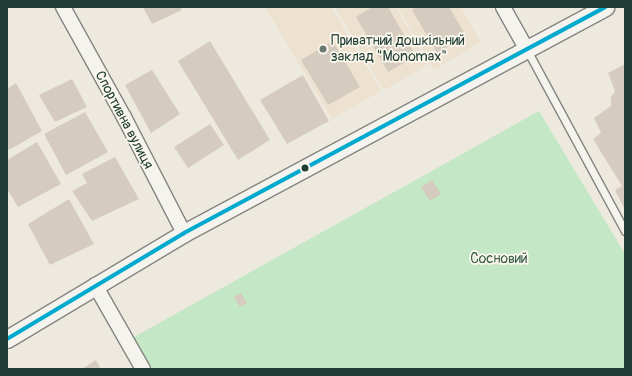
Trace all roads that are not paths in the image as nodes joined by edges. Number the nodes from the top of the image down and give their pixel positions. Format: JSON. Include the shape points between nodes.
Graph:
{"nodes":[{"id":1,"x":63,"y":7,"type":"edge"},
{"id":2,"x":502,"y":7,"type":"edge"},
{"id":3,"x":605,"y":7,"type":"edge"},
{"id":4,"x":527,"y":50,"type":"junction"},
{"id":5,"x":625,"y":231,"type":"edge"},
{"id":6,"x":184,"y":233,"type":"junction"},
{"id":7,"x":96,"y":285,"type":"junction"},
{"id":8,"x":7,"y":338,"type":"edge"},
{"id":9,"x":143,"y":369,"type":"edge"}],
"edges":[{"from":1,"to":6,"type":"street","name":"Спортивна вулиця"},
{"from":2,"to":4,"type":"street"},
{"from":3,"to":4,"type":"street"},
{"from":4,"to":5,"type":"lane"},
{"from":4,"to":6,"type":"street"},
{"from":6,"to":7,"type":"street"},
{"from":7,"to":8,"type":"street"},
{"from":7,"to":9,"type":"street"}]}
